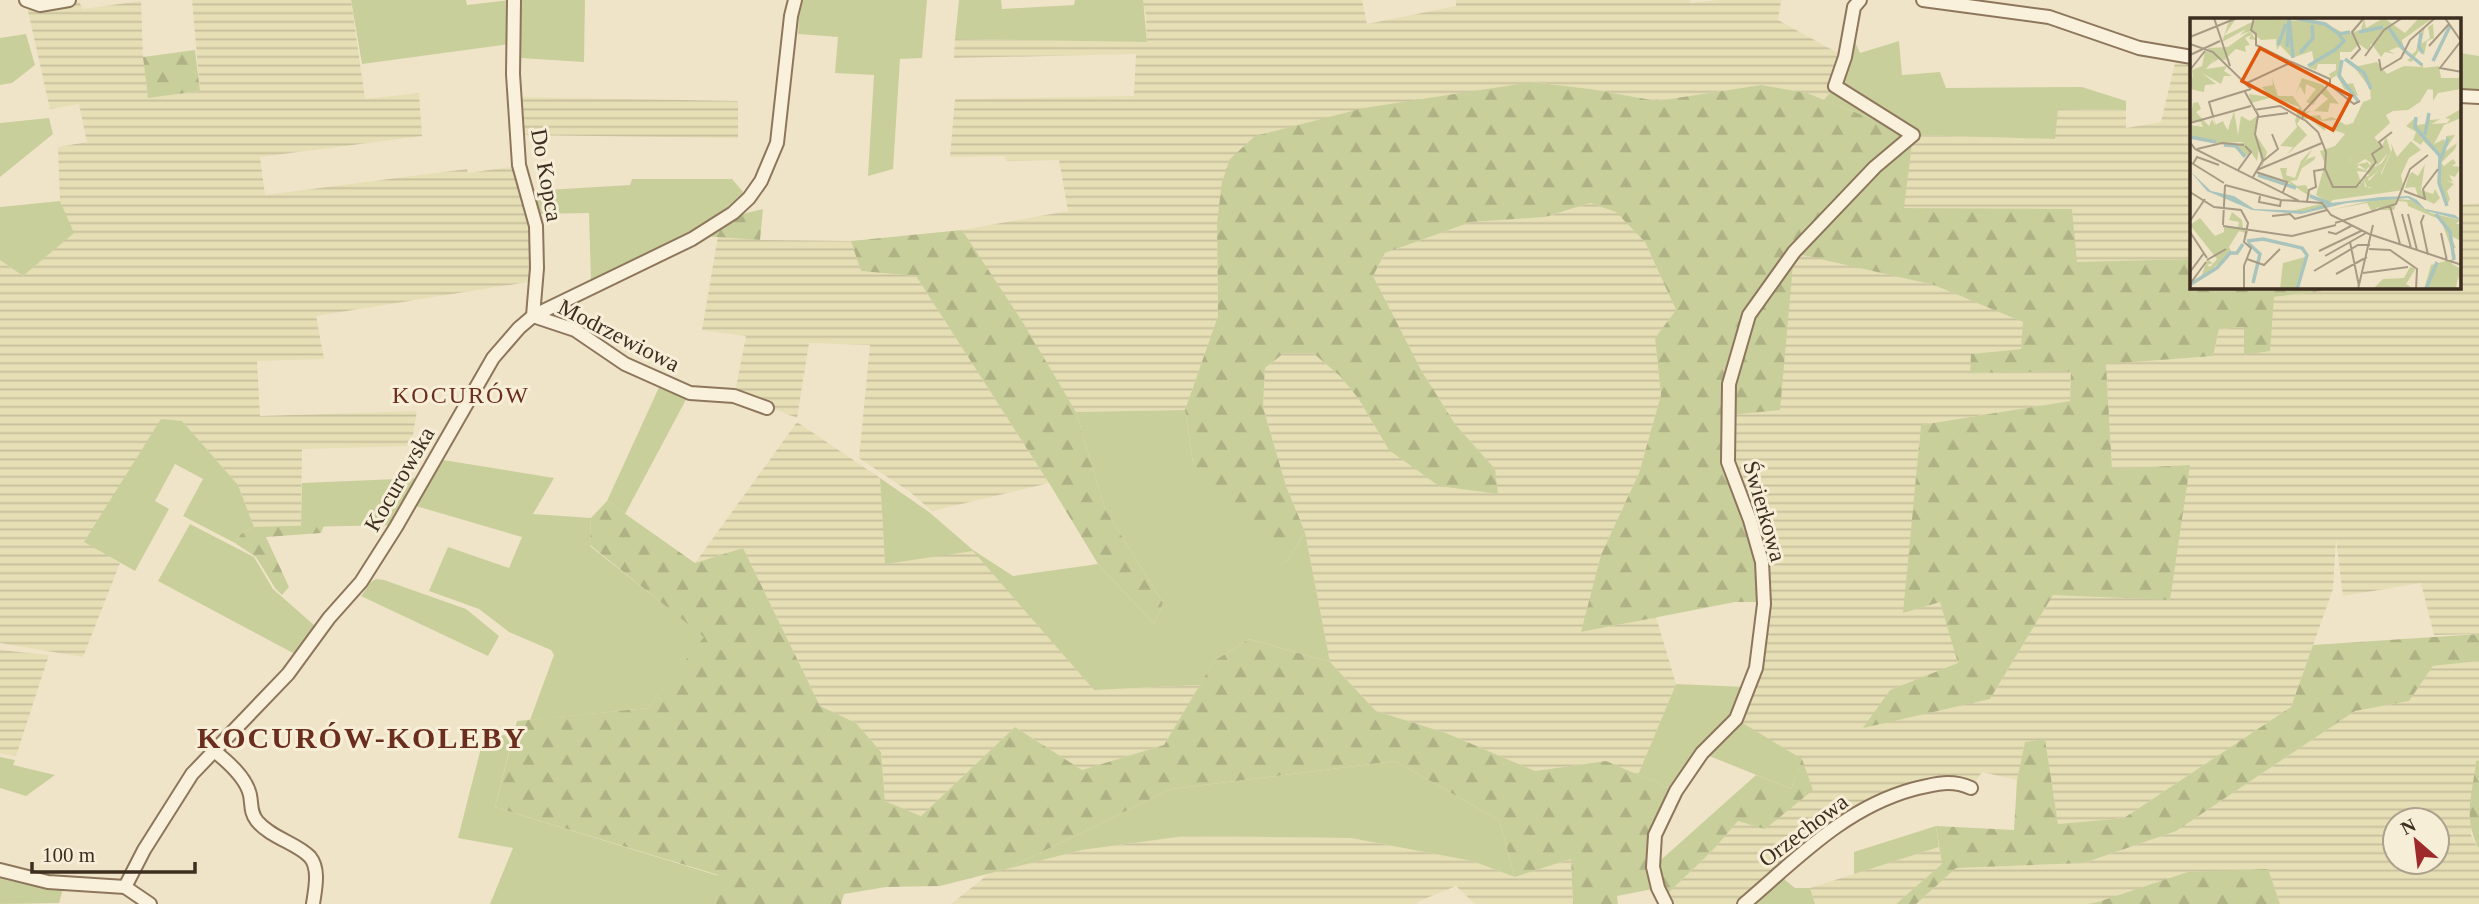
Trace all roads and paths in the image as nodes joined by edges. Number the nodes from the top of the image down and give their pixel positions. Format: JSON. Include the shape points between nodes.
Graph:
{"nodes":[{"id":1,"x":26,"y":0,"type":"edge"},
{"id":2,"x":69,"y":0,"type":"edge"},
{"id":3,"x":514,"y":0,"type":"edge"},
{"id":4,"x":795,"y":0,"type":"edge"},
{"id":5,"x":1860,"y":0,"type":"edge"},
{"id":6,"x":1923,"y":0,"type":"edge"},
{"id":7,"x":2190,"y":57,"type":"edge"},
{"id":8,"x":533,"y":316,"type":"junction"},
{"id":9,"x":767,"y":408,"type":"dead end"},
{"id":10,"x":214,"y":750,"type":"junction"},
{"id":11,"x":1971,"y":788,"type":"dead end"},
{"id":12,"x":0,"y":870,"type":"edge"},
{"id":13,"x":125,"y":887,"type":"junction"},
{"id":14,"x":150,"y":904,"type":"edge"},
{"id":15,"x":313,"y":904,"type":"edge"},
{"id":16,"x":1666,"y":904,"type":"edge"},
{"id":17,"x":1744,"y":904,"type":"edge"}],
"edges":[{"from":1,"to":2,"type":"street","via":[[40,5]]},
{"from":3,"to":8,"type":"street","name":"Do Kopca","via":[[519,165],[536,226]]},
{"from":4,"to":8,"type":"street","name":"Kocurowska","via":[[778,143],[749,198],[692,239]]},
{"from":5,"to":16,"type":"street","name":"Świerkowa","via":[[1854,7],[1835,86],[1913,135],[1875,167],[1794,252],[1749,315],[1728,384],[1728,462],[1762,562],[1764,604],[1756,668],[1735,719],[1702,753],[1675,791],[1654,835],[1653,867]]},
{"from":6,"to":7,"type":"street","via":[[2049,17],[2138,48]]},
{"from":8,"to":9,"type":"street","name":"Modrzewiowa","via":[[575,330],[625,364],[690,393],[734,396]]},
{"from":8,"to":10,"type":"street","name":"Kocurowska","via":[[493,358],[361,582],[288,674]]},
{"from":10,"to":13,"type":"street","name":"Kocurowska","via":[[192,774]]},
{"from":10,"to":15,"type":"street","via":[[245,783],[259,823],[309,856],[316,874]]},
{"from":11,"to":17,"type":"street","name":"Orzechowa","via":[[1948,782],[1931,785],[1896,794],[1850,817]]},
{"from":12,"to":13,"type":"street","via":[[48,882]]},
{"from":13,"to":14,"type":"street"}]}
